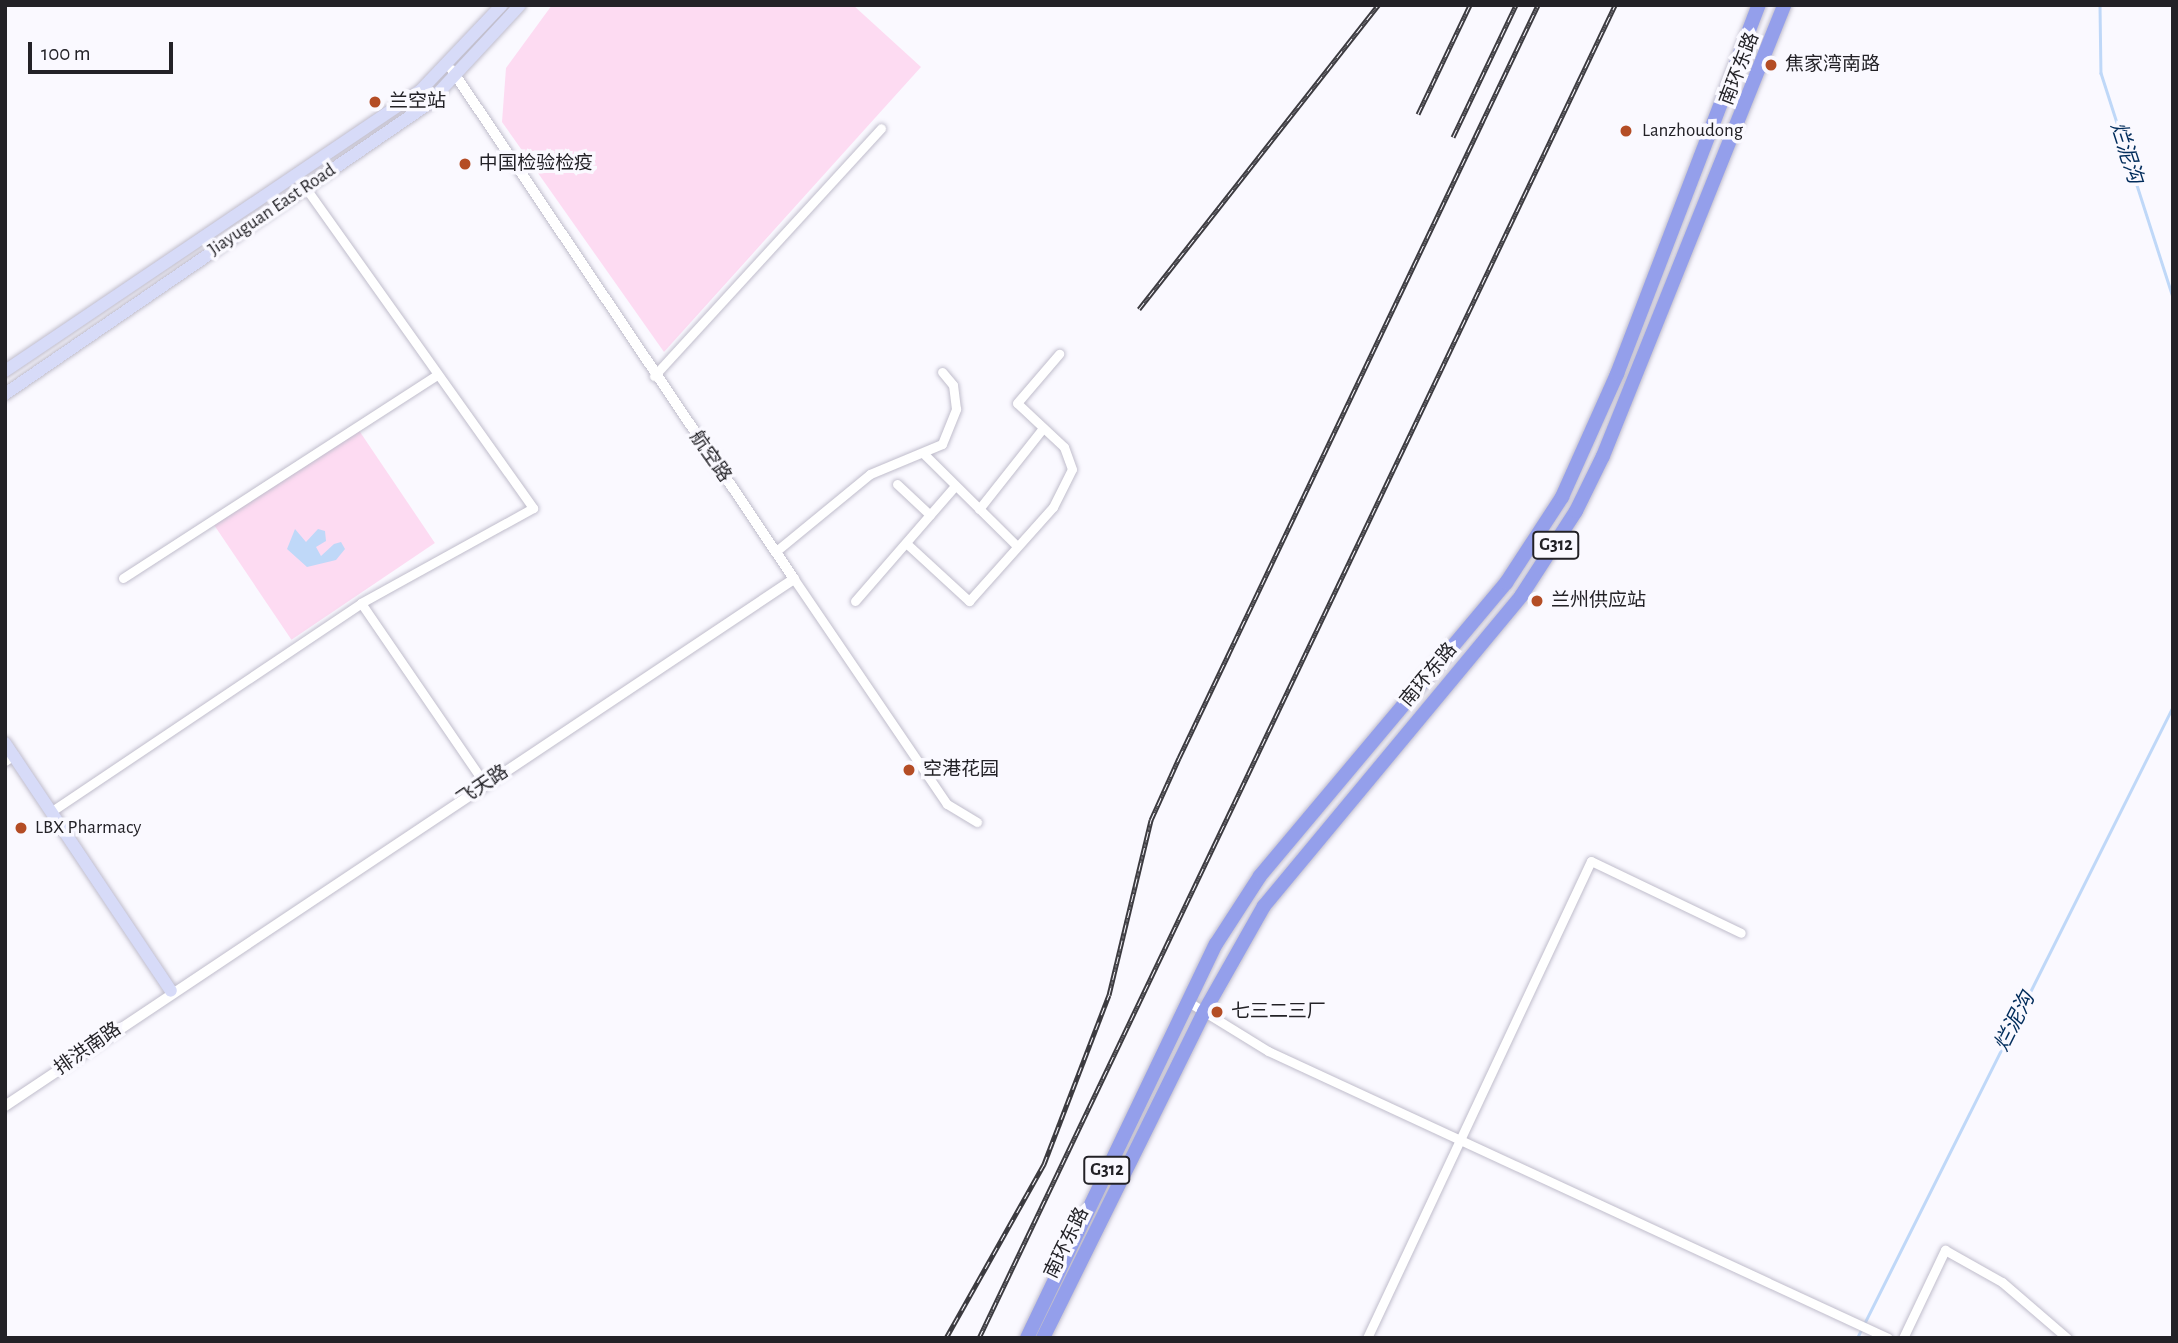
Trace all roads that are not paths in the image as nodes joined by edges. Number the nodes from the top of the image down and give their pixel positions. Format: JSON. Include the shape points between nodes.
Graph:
{"nodes":[{"id":1,"x":502,"y":5,"type":"edge"},
{"id":2,"x":520,"y":5,"type":"edge"},
{"id":3,"x":1759,"y":5,"type":"edge"},
{"id":4,"x":1784,"y":5,"type":"edge"},
{"id":5,"x":448,"y":64,"type":"junction"},
{"id":6,"x":457,"y":78,"type":"junction"},
{"id":7,"x":1720,"y":110,"type":"junction"},
{"id":8,"x":1742,"y":118,"type":"junction"},
{"id":9,"x":881,"y":128,"type":"dead end"},
{"id":10,"x":306,"y":187,"type":"junction"},
{"id":11,"x":1059,"y":354,"type":"dead end"},
{"id":12,"x":5,"y":371,"type":"edge"},
{"id":13,"x":942,"y":372,"type":"dead end"},
{"id":14,"x":437,"y":375,"type":"junction"},
{"id":15,"x":654,"y":376,"type":"junction"},
{"id":16,"x":5,"y":394,"type":"edge"},
{"id":17,"x":1043,"y":428,"type":"junction"},
{"id":18,"x":923,"y":453,"type":"junction"},
{"id":19,"x":897,"y":484,"type":"dead end"},
{"id":20,"x":955,"y":486,"type":"junction"},
{"id":21,"x":979,"y":509,"type":"junction"},
{"id":22,"x":930,"y":515,"type":"junction"},
{"id":23,"x":906,"y":543,"type":"junction"},
{"id":24,"x":1017,"y":546,"type":"junction"},
{"id":25,"x":775,"y":552,"type":"junction"},
{"id":26,"x":123,"y":578,"type":"dead end"},
{"id":27,"x":794,"y":579,"type":"junction"},
{"id":28,"x":855,"y":601,"type":"dead end"},
{"id":29,"x":361,"y":603,"type":"junction"},
{"id":30,"x":5,"y":743,"type":"edge"},
{"id":31,"x":10,"y":758,"type":"edge"},
{"id":32,"x":485,"y":785,"type":"junction"},
{"id":33,"x":52,"y":811,"type":"junction"},
{"id":34,"x":976,"y":822,"type":"dead end"},
{"id":35,"x":1741,"y":933,"type":"dead end"},
{"id":36,"x":171,"y":992,"type":"junction"},
{"id":37,"x":1187,"y":1002,"type":"junction"},
{"id":38,"x":1204,"y":1012,"type":"junction"},
{"id":39,"x":5,"y":1106,"type":"edge"},
{"id":40,"x":1459,"y":1142,"type":"junction"},
{"id":41,"x":1872,"y":1335,"type":"edge"},
{"id":42,"x":1027,"y":1338,"type":"edge"},
{"id":43,"x":1043,"y":1338,"type":"edge"},
{"id":44,"x":1367,"y":1338,"type":"edge"},
{"id":45,"x":1888,"y":1338,"type":"edge"},
{"id":46,"x":1903,"y":1338,"type":"edge"},
{"id":47,"x":2067,"y":1338,"type":"edge"}],
"edges":[{"from":1,"to":5,"type":"main road","name":"Jiayuguan East Road"},
{"from":2,"to":6,"type":"main road","name":"Jiayuguan East Road"},
{"from":3,"to":7,"type":"highway","name":"南环东路","number":"G312"},
{"from":4,"to":8,"type":"highway","name":"南环东路","number":"G312"},
{"from":5,"to":6,"type":"street","name":"航空路"},
{"from":5,"to":12,"type":"main road","name":"Jiayuguan East Road","via":[[420,90]]},
{"from":6,"to":10,"type":"main road","name":"Jiayuguan East Road"},
{"from":6,"to":15,"type":"street","name":"航空路"},
{"from":7,"to":8,"type":"highway"},
{"from":7,"to":37,"type":"highway","name":"南环东路","number":"G312","via":[[1593,431],[1541,537],[1260,876]]},
{"from":8,"to":38,"type":"highway","name":"南环东路","number":"G312","via":[[1603,456],[1556,545],[1521,596],[1264,906]]},
{"from":9,"to":15,"type":"street"},
{"from":10,"to":14,"type":"street"},
{"from":10,"to":16,"type":"main road","name":"Jiayuguan East Road"},
{"from":11,"to":17,"type":"street","via":[[1017,403]]},
{"from":13,"to":18,"type":"street","via":[[953,384],[955,422],[942,444]]},
{"from":14,"to":26,"type":"street"},
{"from":14,"to":29,"type":"street","via":[[533,508]]},
{"from":15,"to":25,"type":"street","name":"航空路"},
{"from":17,"to":21,"type":"street"},
{"from":17,"to":24,"type":"street","via":[[1064,447],[1072,469],[1053,507]]},
{"from":18,"to":20,"type":"street"},
{"from":18,"to":25,"type":"street","via":[[870,474]]},
{"from":19,"to":22,"type":"street"},
{"from":20,"to":21,"type":"street"},
{"from":20,"to":22,"type":"street"},
{"from":21,"to":24,"type":"street"},
{"from":22,"to":23,"type":"street"},
{"from":23,"to":24,"type":"street","via":[[969,601]]},
{"from":23,"to":28,"type":"street"},
{"from":25,"to":27,"type":"street","name":"航空路"},
{"from":27,"to":32,"type":"street","name":"飞天路"},
{"from":27,"to":34,"type":"street","name":"航空路","via":[[947,804]]},
{"from":29,"to":32,"type":"street"},
{"from":29,"to":33,"type":"street"},
{"from":30,"to":31,"type":"main road"},
{"from":31,"to":33,"type":"main road"},
{"from":32,"to":36,"type":"street","name":"飞天路"},
{"from":33,"to":36,"type":"main road"},
{"from":35,"to":40,"type":"street","via":[[1591,861]]},
{"from":36,"to":39,"type":"street","name":"排洪南路"},
{"from":37,"to":38,"type":"street"},
{"from":37,"to":42,"type":"highway","name":"南环东路","number":"G312"},
{"from":38,"to":40,"type":"street","via":[[1269,1051]]},
{"from":38,"to":43,"type":"highway","name":"南环东路","number":"G312"},
{"from":40,"to":41,"type":"street","via":[[1834,1312]]},
{"from":40,"to":44,"type":"street"},
{"from":41,"to":45,"type":"street"},
{"from":46,"to":47,"type":"street","via":[[1945,1250],[2003,1282]]}]}
